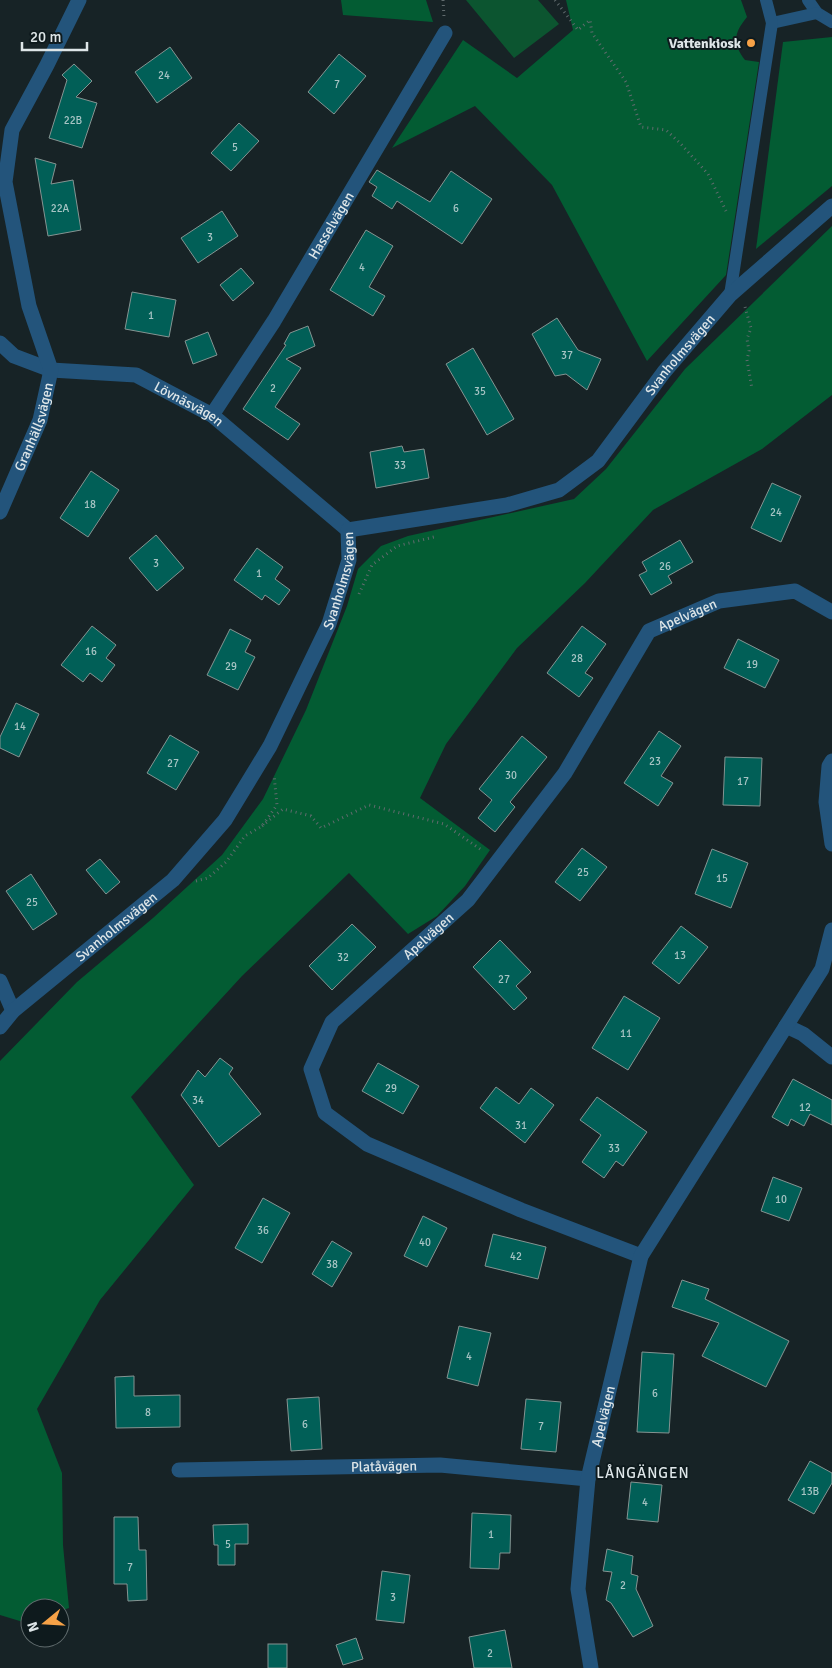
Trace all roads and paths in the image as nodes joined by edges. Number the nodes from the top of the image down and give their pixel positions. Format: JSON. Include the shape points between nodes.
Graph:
{"nodes":[{"id":1,"x":79,"y":0,"type":"edge"},
{"id":2,"x":555,"y":0,"type":"edge"},
{"id":3,"x":766,"y":0,"type":"edge"},
{"id":4,"x":808,"y":0,"type":"edge"},
{"id":5,"x":817,"y":12,"type":"junction"},
{"id":6,"x":832,"y":22,"type":"edge"},
{"id":7,"x":772,"y":23,"type":"junction"},
{"id":8,"x":445,"y":33,"type":"dead end"},
{"id":9,"x":832,"y":206,"type":"edge"},
{"id":10,"x":739,"y":240,"type":"junction"},
{"id":11,"x":730,"y":296,"type":"junction"},
{"id":12,"x":752,"y":300,"type":"dead end"},
{"id":13,"x":745,"y":307,"type":"junction"},
{"id":14,"x":739,"y":314,"type":"dead end"},
{"id":15,"x":0,"y":343,"type":"edge"},
{"id":16,"x":51,"y":370,"type":"junction"},
{"id":17,"x":752,"y":389,"type":"dead end"},
{"id":18,"x":212,"y":415,"type":"junction"},
{"id":19,"x":0,"y":512,"type":"edge"},
{"id":20,"x":348,"y":530,"type":"junction"},
{"id":21,"x":435,"y":536,"type":"dead end"},
{"id":22,"x":358,"y":598,"type":"dead end"},
{"id":23,"x":832,"y":612,"type":"edge"},
{"id":24,"x":832,"y":761,"type":"edge"},
{"id":25,"x":268,"y":778,"type":"dead end"},
{"id":26,"x":262,"y":826,"type":"junction"},
{"id":27,"x":832,"y":844,"type":"edge"},
{"id":28,"x":498,"y":861,"type":"junction"},
{"id":29,"x":193,"y":882,"type":"dead end"},
{"id":30,"x":832,"y":930,"type":"edge"},
{"id":31,"x":0,"y":981,"type":"edge"},
{"id":32,"x":13,"y":1011,"type":"junction"},
{"id":33,"x":786,"y":1026,"type":"junction"},
{"id":34,"x":0,"y":1027,"type":"edge"},
{"id":35,"x":832,"y":1057,"type":"edge"},
{"id":36,"x":641,"y":1256,"type":"junction"},
{"id":37,"x":179,"y":1470,"type":"dead end"},
{"id":38,"x":588,"y":1479,"type":"junction"},
{"id":39,"x":591,"y":1668,"type":"edge"}],
"edges":[{"from":1,"to":16,"type":"street","name":"Granhällsvägen","via":[[12,130],[5,182],[29,306]]},
{"from":2,"to":10,"type":"path","via":[[578,30],[590,20],[592,33],[626,82],[641,127],[666,130],[708,174]]},
{"from":3,"to":7,"type":"lane"},
{"from":4,"to":5,"type":"lane"},
{"from":5,"to":6,"type":"lane"},
{"from":5,"to":7,"type":"lane"},
{"from":7,"to":10,"type":"lane"},
{"from":8,"to":18,"type":"street","name":"Hasselvägen","via":[[274,321]]},
{"from":9,"to":11,"type":"street","name":"Svanholmsvägen"},
{"from":10,"to":11,"type":"lane"},
{"from":11,"to":20,"type":"street","name":"Svanholmsvägen","via":[[664,372],[598,460],[559,490],[507,505]]},
{"from":12,"to":13,"type":"path"},
{"from":13,"to":14,"type":"path"},
{"from":13,"to":17,"type":"path","via":[[751,328],[746,339]]},
{"from":15,"to":16,"type":"street","name":"Lövnäsvägen","via":[[14,356]]},
{"from":16,"to":18,"type":"street","name":"Lövnäsvägen","via":[[136,375]]},
{"from":16,"to":19,"type":"street","name":"Granhällsvägen","via":[[40,420]]},
{"from":18,"to":20,"type":"street","name":"Lövnäsvägen"},
{"from":20,"to":32,"type":"street","name":"Svanholmsvägen","via":[[348,560],[329,624],[270,746],[225,820],[173,880]]},
{"from":21,"to":22,"type":"path","via":[[397,546],[372,565]]},
{"from":23,"to":28,"type":"street","name":"Apelvägen","via":[[795,591],[719,601],[649,631],[565,773]]},
{"from":24,"to":27,"type":"street","via":[[828,766],[826,802]]},
{"from":25,"to":26,"type":"path","via":[[273,770],[277,805]]},
{"from":26,"to":28,"type":"path","via":[[283,809],[312,816],[321,828],[369,805],[444,824]]},
{"from":26,"to":29,"type":"path","via":[[245,836],[226,862],[208,878]]},
{"from":28,"to":36,"type":"street","name":"Apelvägen","via":[[468,900],[332,1022],[311,1069],[325,1113],[367,1144],[521,1210]]},
{"from":30,"to":33,"type":"street","name":"Apelvägen","via":[[822,969]]},
{"from":31,"to":32,"type":"street"},
{"from":32,"to":34,"type":"street","name":"Svanholmsvägen"},
{"from":33,"to":35,"type":"street","via":[[803,1034]]},
{"from":33,"to":36,"type":"street","name":"Apelvägen"},
{"from":36,"to":38,"type":"street","name":"Apelvägen"},
{"from":37,"to":38,"type":"street","name":"Platåvägen","via":[[440,1465]]},
{"from":38,"to":39,"type":"street","name":"Apelvägen","via":[[578,1588]]}]}
